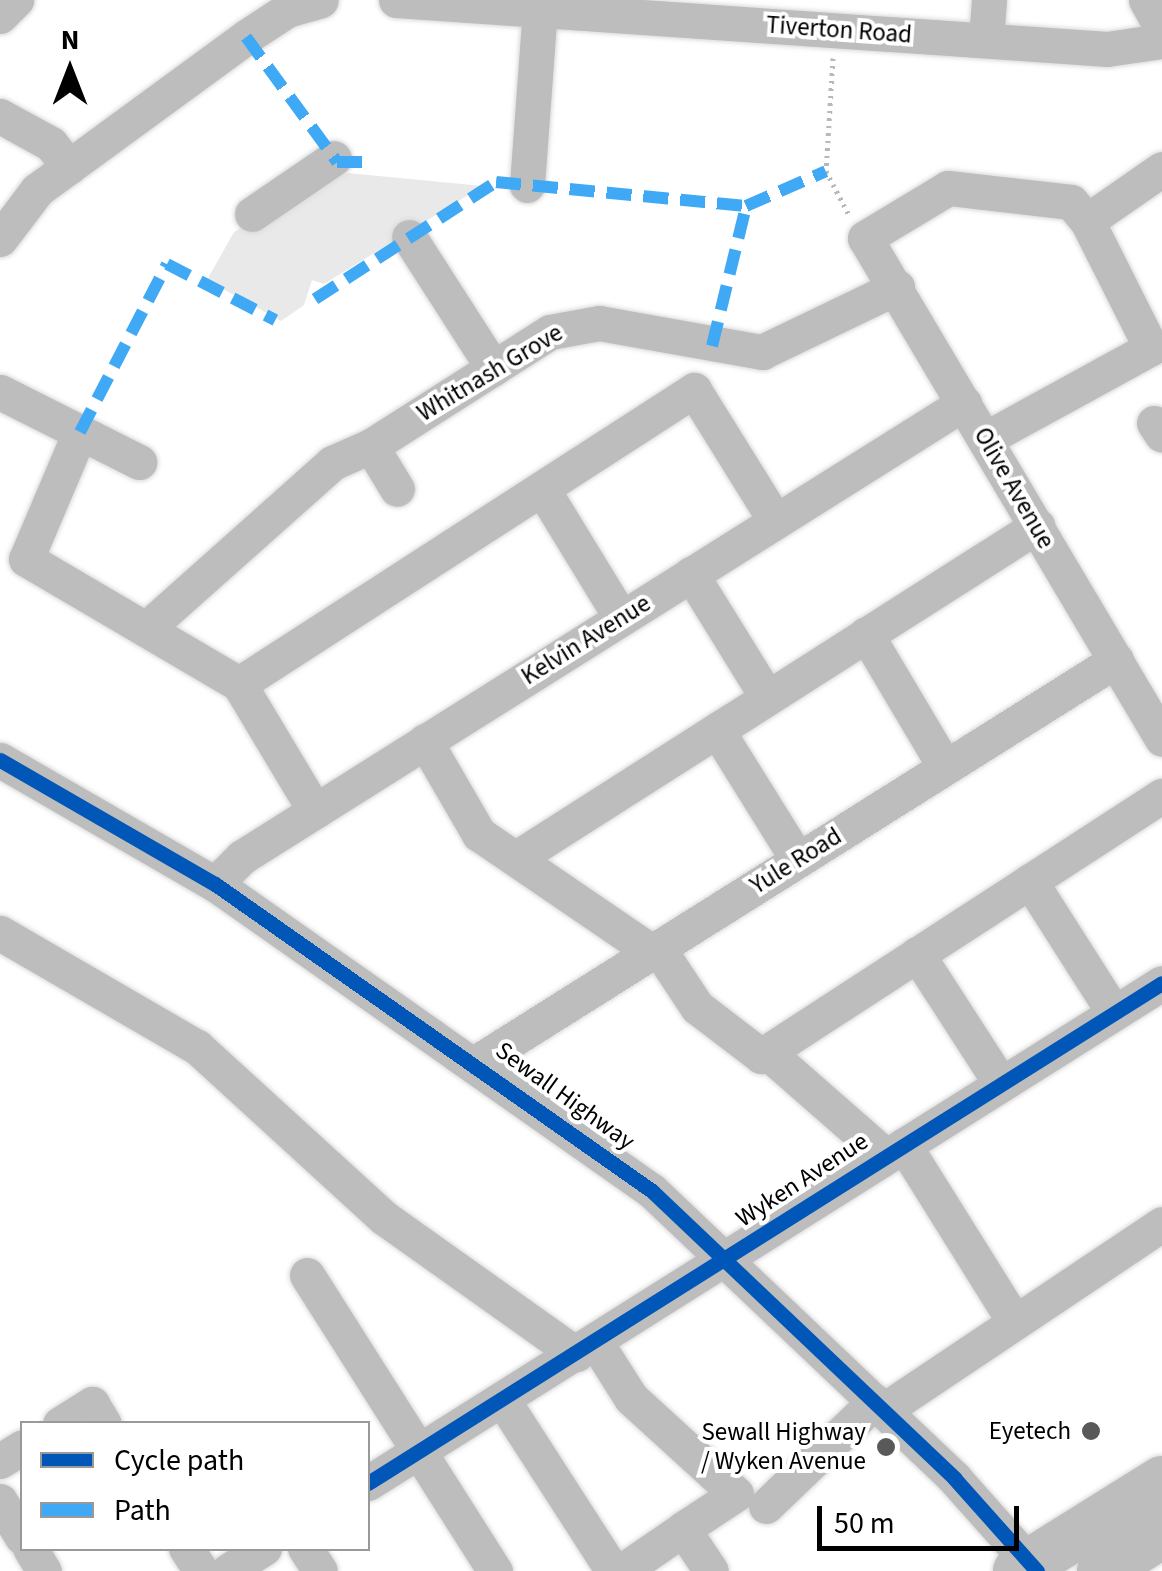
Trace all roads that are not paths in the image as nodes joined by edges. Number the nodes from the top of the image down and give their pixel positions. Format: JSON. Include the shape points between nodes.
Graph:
{"nodes":[{"id":1,"x":16,"y":0,"type":"edge"},
{"id":2,"x":321,"y":0,"type":"edge"},
{"id":3,"x":396,"y":0,"type":"edge"},
{"id":4,"x":989,"y":0,"type":"edge"},
{"id":5,"x":1146,"y":0,"type":"edge"},
{"id":6,"x":540,"y":10,"type":"junction"},
{"id":7,"x":736,"y":12,"type":"edge"},
{"id":8,"x":0,"y":16,"type":"edge"},
{"id":9,"x":1162,"y":29,"type":"edge"},
{"id":10,"x":986,"y":40,"type":"junction"},
{"id":11,"x":1162,"y":41,"type":"edge"},
{"id":12,"x":0,"y":116,"type":"edge"},
{"id":13,"x":334,"y":158,"type":"dead end"},
{"id":14,"x":70,"y":167,"type":"junction"},
{"id":15,"x":1162,"y":169,"type":"edge"},
{"id":16,"x":527,"y":185,"type":"dead end"},
{"id":17,"x":252,"y":214,"type":"dead end"},
{"id":18,"x":1087,"y":221,"type":"junction"},
{"id":19,"x":409,"y":237,"type":"dead end"},
{"id":20,"x":0,"y":240,"type":"edge"},
{"id":21,"x":897,"y":287,"type":"junction"},
{"id":22,"x":702,"y":344,"type":"junction"},
{"id":23,"x":493,"y":368,"type":"junction"},
{"id":24,"x":694,"y":390,"type":"junction"},
{"id":25,"x":0,"y":392,"type":"edge"},
{"id":26,"x":964,"y":403,"type":"junction"},
{"id":27,"x":80,"y":432,"type":"junction"},
{"id":28,"x":986,"y":438,"type":"junction"},
{"id":29,"x":372,"y":446,"type":"junction"},
{"id":30,"x":139,"y":462,"type":"dead end"},
{"id":31,"x":397,"y":489,"type":"dead end"},
{"id":32,"x":543,"y":490,"type":"junction"},
{"id":33,"x":775,"y":520,"type":"junction"},
{"id":34,"x":1037,"y":526,"type":"junction"},
{"id":35,"x":691,"y":574,"type":"junction"},
{"id":36,"x":621,"y":618,"type":"junction"},
{"id":37,"x":146,"y":629,"type":"junction"},
{"id":38,"x":866,"y":634,"type":"junction"},
{"id":39,"x":1116,"y":660,"type":"junction"},
{"id":40,"x":239,"y":684,"type":"junction"},
{"id":41,"x":768,"y":697,"type":"junction"},
{"id":42,"x":716,"y":730,"type":"junction"},
{"id":43,"x":1162,"y":740,"type":"edge"},
{"id":44,"x":425,"y":742,"type":"junction"},
{"id":45,"x":0,"y":760,"type":"edge"},
{"id":46,"x":945,"y":767,"type":"junction"},
{"id":47,"x":1162,"y":796,"type":"edge"},
{"id":48,"x":315,"y":811,"type":"junction"},
{"id":49,"x":518,"y":857,"type":"junction"},
{"id":50,"x":798,"y":860,"type":"junction"},
{"id":51,"x":1030,"y":880,"type":"junction"},
{"id":52,"x":215,"y":884,"type":"junction"},
{"id":53,"x":0,"y":933,"type":"edge"},
{"id":54,"x":655,"y":950,"type":"junction"},
{"id":55,"x":918,"y":954,"type":"junction"},
{"id":56,"x":1162,"y":982,"type":"edge"},
{"id":57,"x":1114,"y":1013,"type":"junction"},
{"id":58,"x":767,"y":1052,"type":"junction"},
{"id":59,"x":477,"y":1062,"type":"junction"},
{"id":60,"x":1000,"y":1084,"type":"junction"},
{"id":61,"x":895,"y":1150,"type":"junction"},
{"id":62,"x":1162,"y":1224,"type":"edge"},
{"id":63,"x":728,"y":1257,"type":"junction"},
{"id":64,"x":307,"y":1275,"type":"dead end"},
{"id":65,"x":1014,"y":1321,"type":"junction"},
{"id":66,"x":585,"y":1348,"type":"junction"},
{"id":67,"x":502,"y":1399,"type":"junction"},
{"id":68,"x":880,"y":1406,"type":"junction"},
{"id":69,"x":65,"y":1421,"type":"edge"},
{"id":70,"x":102,"y":1421,"type":"edge"},
{"id":71,"x":418,"y":1451,"type":"junction"},
{"id":72,"x":370,"y":1482,"type":"edge"},
{"id":73,"x":1162,"y":1482,"type":"edge"},
{"id":74,"x":0,"y":1501,"type":"edge"},
{"id":75,"x":766,"y":1506,"type":"dead end"},
{"id":76,"x":684,"y":1529,"type":"junction"},
{"id":77,"x":20,"y":1534,"type":"edge"},
{"id":78,"x":1162,"y":1534,"type":"edge"},
{"id":79,"x":259,"y":1551,"type":"edge"},
{"id":80,"x":1028,"y":1568,"type":"edge"},
{"id":81,"x":228,"y":1571,"type":"edge"},
{"id":82,"x":495,"y":1571,"type":"edge"},
{"id":83,"x":613,"y":1571,"type":"edge"},
{"id":84,"x":622,"y":1571,"type":"edge"},
{"id":85,"x":712,"y":1571,"type":"edge"},
{"id":86,"x":1102,"y":1571,"type":"edge"}],
"edges":[{"from":1,"to":8,"type":"street"},
{"from":2,"to":14,"type":"street","via":[[286,10]]},
{"from":3,"to":6,"type":"street","name":"Tiverton Road"},
{"from":4,"to":10,"type":"street"},
{"from":5,"to":9,"type":"street"},
{"from":6,"to":7,"type":"street","name":"Tiverton Road"},
{"from":6,"to":16,"type":"street"},
{"from":7,"to":10,"type":"street","name":"Tiverton Road","via":[[835,30]]},
{"from":10,"to":11,"type":"street","name":"Tiverton Road","via":[[1107,48]]},
{"from":12,"to":14,"type":"street","via":[[51,144]]},
{"from":13,"to":17,"type":"street"},
{"from":14,"to":20,"type":"street","via":[[12,217]]},
{"from":15,"to":18,"type":"street"},
{"from":18,"to":21,"type":"street","name":"Olive Avenue","via":[[1071,202],[948,188],[865,238]]},
{"from":18,"to":28,"type":"street","via":[[1151,348]]},
{"from":19,"to":23,"type":"street"},
{"from":21,"to":22,"type":"street","name":"Whitnash Grove","via":[[774,350]]},
{"from":21,"to":26,"type":"street","name":"Olive Avenue"},
{"from":22,"to":23,"type":"street","name":"Whitnash Grove","via":[[579,323],[550,332]]},
{"from":22,"to":24,"type":"street"},
{"from":23,"to":29,"type":"street","name":"Whitnash Grove"},
{"from":24,"to":32,"type":"street"},
{"from":24,"to":33,"type":"street"},
{"from":25,"to":27,"type":"street"},
{"from":26,"to":28,"type":"street","name":"Olive Avenue"},
{"from":26,"to":33,"type":"street","name":"Kelvin Avenue"},
{"from":27,"to":30,"type":"street"},
{"from":27,"to":37,"type":"street","via":[[26,559]]},
{"from":28,"to":34,"type":"street","name":"Olive Avenue"},
{"from":29,"to":31,"type":"street"},
{"from":29,"to":37,"type":"street","name":"Whitnash Grove","via":[[332,463]]},
{"from":32,"to":36,"type":"street"},
{"from":32,"to":40,"type":"street"},
{"from":33,"to":35,"type":"street","name":"Kelvin Avenue"},
{"from":34,"to":38,"type":"street"},
{"from":34,"to":39,"type":"street","name":"Olive Avenue"},
{"from":35,"to":36,"type":"street","name":"Kelvin Avenue"},
{"from":35,"to":41,"type":"street"},
{"from":36,"to":44,"type":"street","name":"Kelvin Avenue"},
{"from":37,"to":40,"type":"street"},
{"from":38,"to":41,"type":"street"},
{"from":38,"to":46,"type":"street"},
{"from":39,"to":43,"type":"street","name":"Olive Avenue"},
{"from":39,"to":46,"type":"street","name":"Yule Road"},
{"from":40,"to":48,"type":"street"},
{"from":41,"to":42,"type":"street"},
{"from":42,"to":49,"type":"street"},
{"from":42,"to":50,"type":"street"},
{"from":44,"to":48,"type":"street","name":"Kelvin Avenue"},
{"from":44,"to":49,"type":"street","via":[[479,834]]},
{"from":45,"to":52,"type":"street","name":"Sewall Highway"},
{"from":46,"to":50,"type":"street","name":"Yule Road"},
{"from":47,"to":51,"type":"street"},
{"from":48,"to":52,"type":"street","name":"Kelvin Avenue","via":[[242,857]]},
{"from":49,"to":54,"type":"street"},
{"from":50,"to":54,"type":"street","name":"Yule Road"},
{"from":51,"to":55,"type":"street"},
{"from":51,"to":57,"type":"street"},
{"from":52,"to":59,"type":"street","name":"Sewall Highway"},
{"from":53,"to":66,"type":"street","via":[[197,1047],[383,1217]]},
{"from":54,"to":58,"type":"street","via":[[697,1007],[761,1056]]},
{"from":54,"to":59,"type":"street","name":"Yule Road"},
{"from":55,"to":58,"type":"street"},
{"from":55,"to":60,"type":"street"},
{"from":56,"to":57,"type":"street","name":"Wyken Avenue"},
{"from":57,"to":60,"type":"street","name":"Wyken Avenue"},
{"from":58,"to":61,"type":"street"},
{"from":59,"to":63,"type":"street","name":"Sewall Highway","via":[[652,1191]]},
{"from":60,"to":61,"type":"street","name":"Wyken Avenue"},
{"from":61,"to":63,"type":"street","name":"Wyken Avenue"},
{"from":61,"to":65,"type":"street"},
{"from":62,"to":65,"type":"street"},
{"from":63,"to":66,"type":"street","name":"Wyken Avenue"},
{"from":63,"to":68,"type":"street","name":"Sewall Highway"},
{"from":64,"to":71,"type":"street"},
{"from":65,"to":68,"type":"street"},
{"from":66,"to":67,"type":"street","name":"Wyken Avenue"},
{"from":66,"to":76,"type":"street","via":[[736,1494]]},
{"from":67,"to":71,"type":"street","name":"Wyken Avenue"},
{"from":67,"to":83,"type":"street"},
{"from":68,"to":75,"type":"street"},
{"from":68,"to":80,"type":"street","name":"Sewall Highway"},
{"from":69,"to":70,"type":"street","via":[[92,1404]]},
{"from":71,"to":72,"type":"street","name":"Wyken Avenue"},
{"from":71,"to":82,"type":"street"},
{"from":73,"to":80,"type":"highway"},
{"from":74,"to":77,"type":"street"},
{"from":76,"to":84,"type":"street"},
{"from":76,"to":85,"type":"street"},
{"from":78,"to":86,"type":"highway"},
{"from":79,"to":81,"type":"street"}]}
